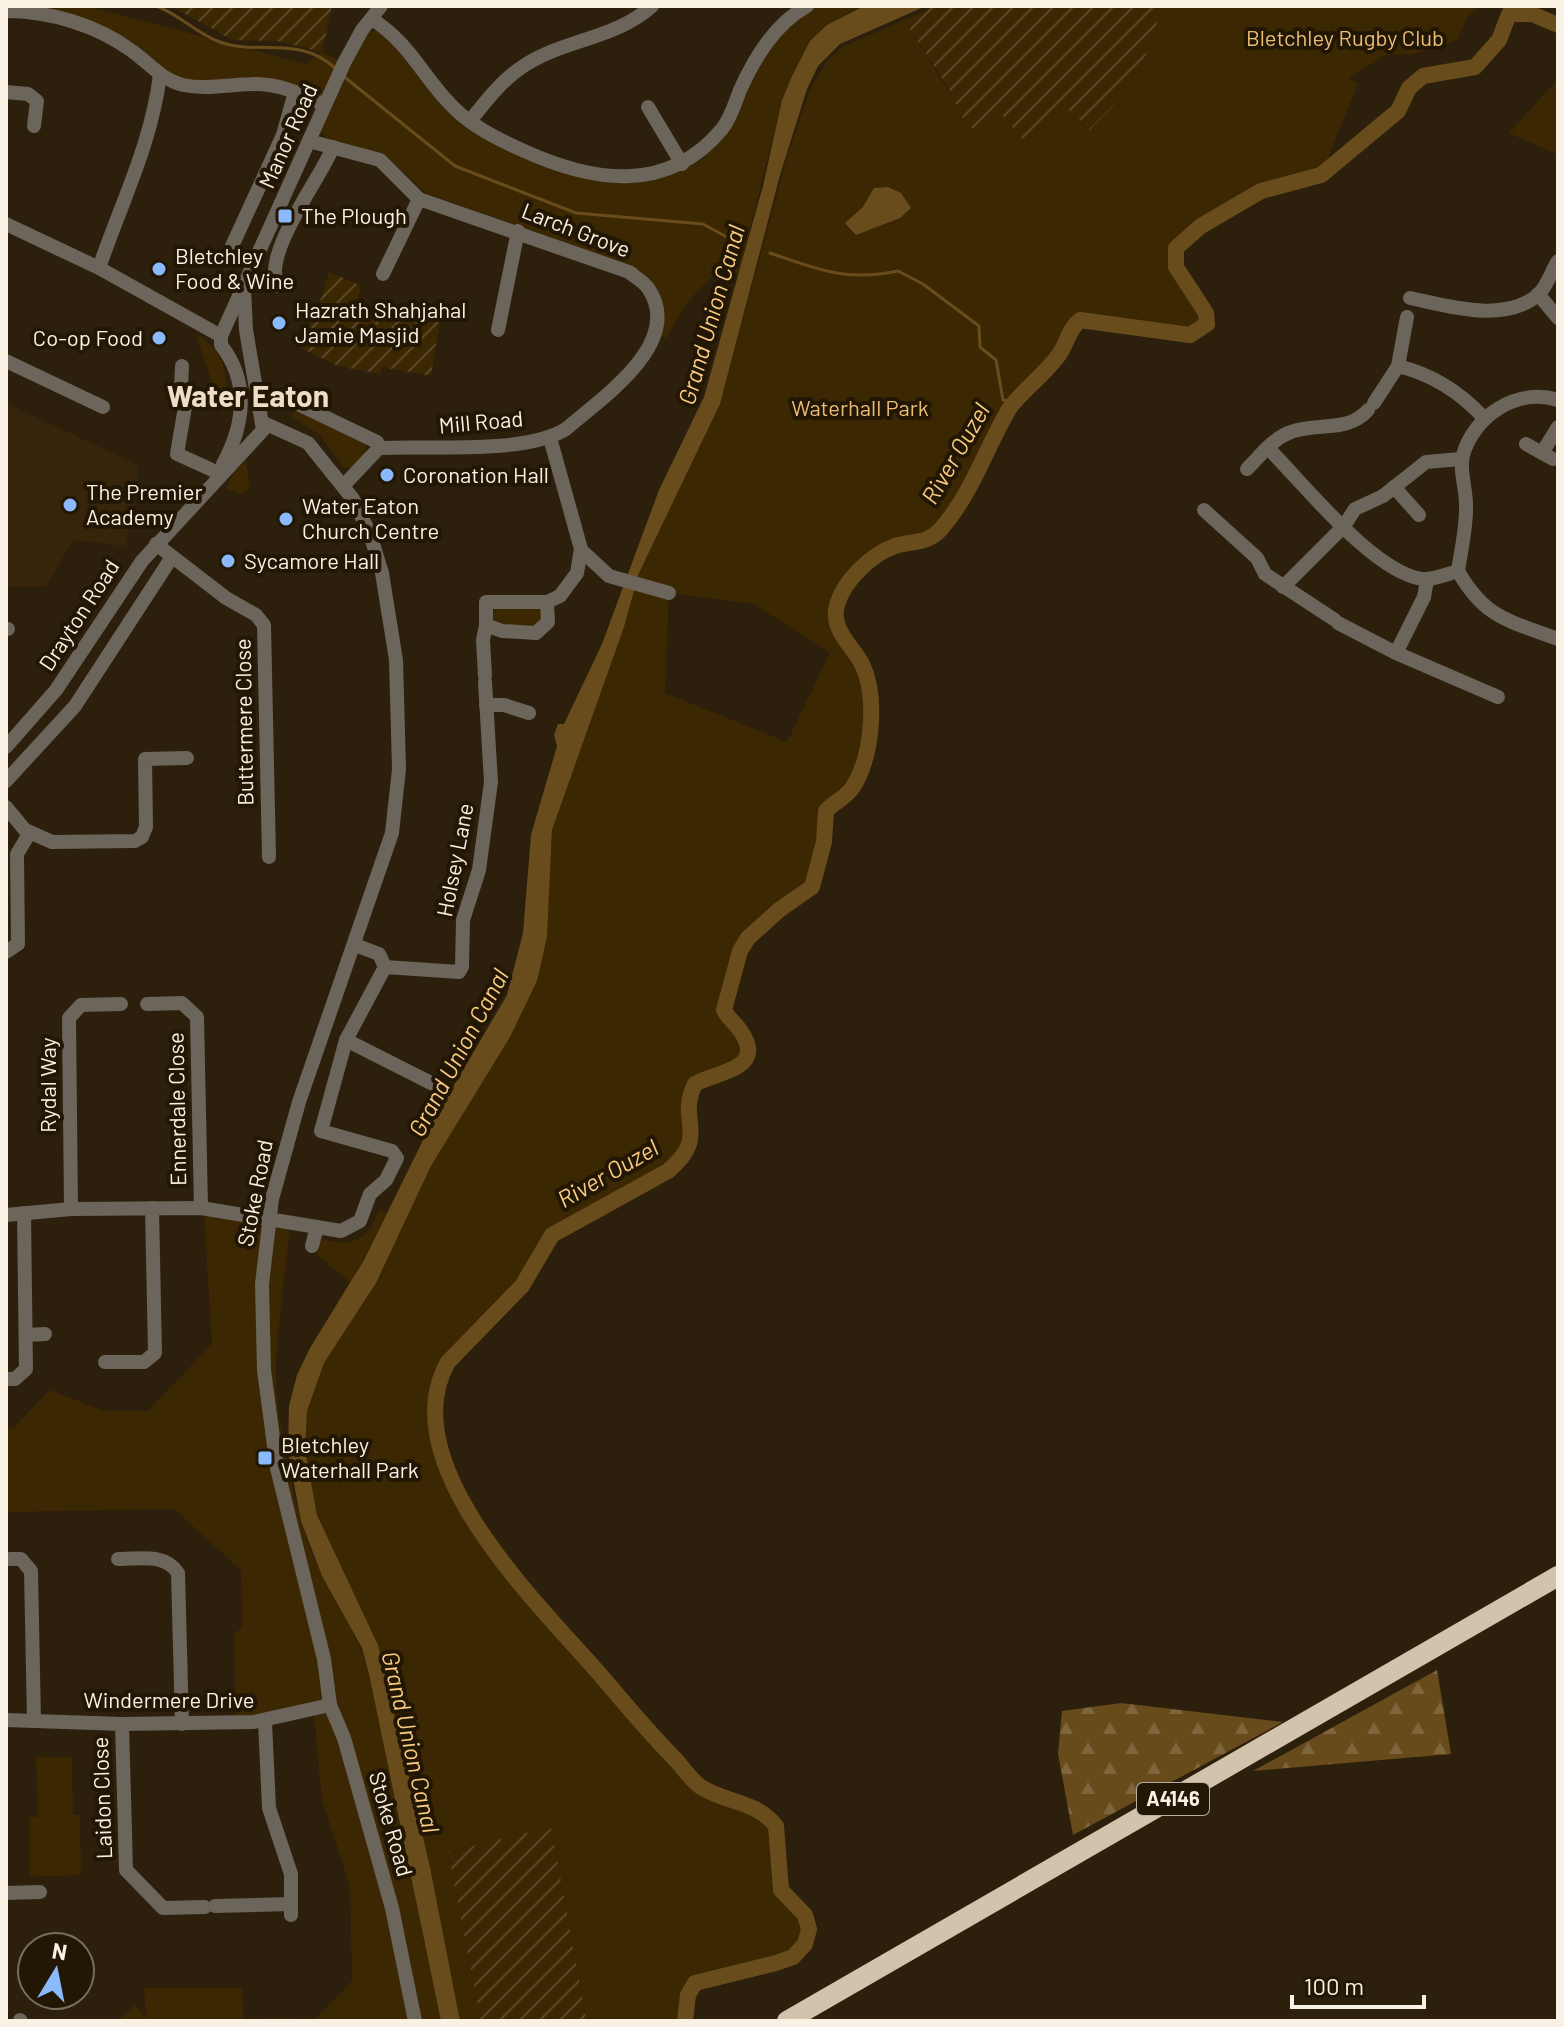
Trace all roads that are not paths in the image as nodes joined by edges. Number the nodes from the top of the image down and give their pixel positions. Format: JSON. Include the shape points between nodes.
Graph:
{"nodes":[{"id":1,"x":652,"y":6,"type":"edge"},
{"id":2,"x":807,"y":6,"type":"edge"},
{"id":3,"x":6,"y":11,"type":"edge"},
{"id":4,"x":377,"y":12,"type":"edge"},
{"id":5,"x":160,"y":74,"type":"junction"},
{"id":6,"x":6,"y":92,"type":"edge"},
{"id":7,"x":295,"y":92,"type":"junction"},
{"id":8,"x":325,"y":105,"type":"junction"},
{"id":9,"x":648,"y":107,"type":"dead end"},
{"id":10,"x":470,"y":121,"type":"junction"},
{"id":11,"x":34,"y":126,"type":"dead end"},
{"id":12,"x":309,"y":141,"type":"junction"},
{"id":13,"x":333,"y":147,"type":"junction"},
{"id":14,"x":682,"y":164,"type":"junction"},
{"id":15,"x":419,"y":199,"type":"junction"},
{"id":16,"x":6,"y":224,"type":"edge"},
{"id":17,"x":518,"y":231,"type":"junction"},
{"id":18,"x":227,"y":257,"type":"dead end"},
{"id":19,"x":1558,"y":261,"type":"edge"},
{"id":20,"x":99,"y":268,"type":"junction"},
{"id":21,"x":383,"y":274,"type":"dead end"},
{"id":22,"x":277,"y":286,"type":"dead end"},
{"id":23,"x":244,"y":289,"type":"junction"},
{"id":24,"x":1538,"y":294,"type":"junction"},
{"id":25,"x":1410,"y":298,"type":"dead end"},
{"id":26,"x":1407,"y":317,"type":"dead end"},
{"id":27,"x":1558,"y":318,"type":"edge"},
{"id":28,"x":498,"y":330,"type":"dead end"},
{"id":29,"x":223,"y":332,"type":"junction"},
{"id":30,"x":247,"y":338,"type":"junction"},
{"id":31,"x":230,"y":353,"type":"junction"},
{"id":32,"x":6,"y":361,"type":"edge"},
{"id":33,"x":182,"y":366,"type":"dead end"},
{"id":34,"x":1398,"y":366,"type":"junction"},
{"id":35,"x":277,"y":394,"type":"dead end"},
{"id":36,"x":1557,"y":397,"type":"edge"},
{"id":37,"x":103,"y":407,"type":"dead end"},
{"id":38,"x":262,"y":418,"type":"junction"},
{"id":39,"x":1484,"y":418,"type":"junction"},
{"id":40,"x":241,"y":422,"type":"junction"},
{"id":41,"x":1558,"y":427,"type":"edge"},
{"id":42,"x":254,"y":436,"type":"junction"},
{"id":43,"x":550,"y":438,"type":"junction"},
{"id":44,"x":1526,"y":444,"type":"dead end"},
{"id":45,"x":379,"y":448,"type":"junction"},
{"id":46,"x":1268,"y":448,"type":"junction"},
{"id":47,"x":1461,"y":459,"type":"junction"},
{"id":48,"x":1247,"y":469,"type":"dead end"},
{"id":49,"x":221,"y":473,"type":"junction"},
{"id":50,"x":344,"y":485,"type":"junction"},
{"id":51,"x":1394,"y":487,"type":"junction"},
{"id":52,"x":1204,"y":510,"type":"dead end"},
{"id":53,"x":1420,"y":514,"type":"dead end"},
{"id":54,"x":1344,"y":526,"type":"junction"},
{"id":55,"x":156,"y":544,"type":"junction"},
{"id":56,"x":581,"y":550,"type":"junction"},
{"id":57,"x":172,"y":557,"type":"junction"},
{"id":58,"x":1458,"y":571,"type":"junction"},
{"id":59,"x":1427,"y":580,"type":"junction"},
{"id":60,"x":1283,"y":587,"type":"junction"},
{"id":61,"x":669,"y":593,"type":"dead end"},
{"id":62,"x":547,"y":602,"type":"junction"},
{"id":63,"x":486,"y":625,"type":"junction"},
{"id":64,"x":1558,"y":639,"type":"edge"},
{"id":65,"x":1396,"y":653,"type":"junction"},
{"id":66,"x":1498,"y":697,"type":"dead end"},
{"id":67,"x":486,"y":705,"type":"junction"},
{"id":68,"x":529,"y":713,"type":"dead end"},
{"id":69,"x":6,"y":747,"type":"edge"},
{"id":70,"x":187,"y":758,"type":"dead end"},
{"id":71,"x":6,"y":781,"type":"edge"},
{"id":72,"x":6,"y":809,"type":"edge"},
{"id":73,"x":29,"y":834,"type":"junction"},
{"id":74,"x":269,"y":857,"type":"dead end"},
{"id":75,"x":355,"y":945,"type":"junction"},
{"id":76,"x":6,"y":952,"type":"edge"},
{"id":77,"x":385,"y":967,"type":"junction"},
{"id":78,"x":121,"y":1004,"type":"dead end"},
{"id":79,"x":147,"y":1004,"type":"dead end"},
{"id":80,"x":346,"y":1040,"type":"junction"},
{"id":81,"x":433,"y":1084,"type":"dead end"},
{"id":82,"x":152,"y":1208,"type":"junction"},
{"id":83,"x":201,"y":1208,"type":"junction"},
{"id":84,"x":71,"y":1209,"type":"junction"},
{"id":85,"x":24,"y":1213,"type":"junction"},
{"id":86,"x":6,"y":1215,"type":"edge"},
{"id":87,"x":268,"y":1217,"type":"junction"},
{"id":88,"x":317,"y":1227,"type":"junction"},
{"id":89,"x":312,"y":1246,"type":"dead end"},
{"id":90,"x":45,"y":1334,"type":"dead end"},
{"id":91,"x":26,"y":1335,"type":"junction"},
{"id":92,"x":105,"y":1362,"type":"dead end"},
{"id":93,"x":6,"y":1379,"type":"edge"},
{"id":94,"x":10,"y":1559,"type":"dead end"},
{"id":95,"x":118,"y":1559,"type":"dead end"},
{"id":96,"x":1558,"y":1576,"type":"edge"},
{"id":97,"x":330,"y":1705,"type":"junction"},
{"id":98,"x":6,"y":1720,"type":"edge"},
{"id":99,"x":34,"y":1721,"type":"junction"},
{"id":100,"x":265,"y":1721,"type":"junction"},
{"id":101,"x":122,"y":1724,"type":"junction"},
{"id":102,"x":182,"y":1724,"type":"junction"},
{"id":103,"x":40,"y":1892,"type":"dead end"},
{"id":104,"x":6,"y":1893,"type":"edge"},
{"id":105,"x":415,"y":2021,"type":"edge"},
{"id":106,"x":787,"y":2021,"type":"edge"}],
"edges":[{"from":1,"to":10,"type":"street","via":[[609,34],[523,66]]},
{"from":2,"to":14,"type":"street","via":[[783,24],[752,64],[726,123],[706,149]]},
{"from":3,"to":5,"type":"street","via":[[78,24],[128,48]]},
{"from":4,"to":8,"type":"street","name":"Manor Road"},
{"from":4,"to":10,"type":"street"},
{"from":5,"to":7,"type":"street","via":[[191,86],[259,84]]},
{"from":5,"to":20,"type":"street","via":[[140,162]]},
{"from":6,"to":11,"type":"street","via":[[28,94],[37,101]]},
{"from":7,"to":8,"type":"street"},
{"from":7,"to":18,"type":"street","via":[[283,135]]},
{"from":8,"to":12,"type":"street","name":"Manor Road"},
{"from":9,"to":14,"type":"street"},
{"from":10,"to":14,"type":"street","via":[[495,138],[577,170],[634,177]]},
{"from":12,"to":13,"type":"street","name":"Larch Grove"},
{"from":12,"to":23,"type":"street","name":"Manor Road"},
{"from":13,"to":15,"type":"street","name":"Larch Grove","via":[[380,160]]},
{"from":13,"to":22,"type":"street","via":[[279,254]]},
{"from":15,"to":17,"type":"street","name":"Larch Grove"},
{"from":15,"to":21,"type":"street"},
{"from":16,"to":20,"type":"street"},
{"from":17,"to":28,"type":"street"},
{"from":17,"to":43,"type":"street","name":"Larch Grove","via":[[629,272],[649,288],[655,312],[647,357]]},
{"from":19,"to":24,"type":"street"},
{"from":20,"to":29,"type":"street"},
{"from":23,"to":29,"type":"street","name":"Manor Road"},
{"from":23,"to":30,"type":"street","name":"Manor Road"},
{"from":24,"to":25,"type":"street","via":[[1502,310],[1471,311]]},
{"from":24,"to":27,"type":"street"},
{"from":26,"to":34,"type":"street"},
{"from":29,"to":30,"type":"street","via":[[236,325]]},
{"from":29,"to":31,"type":"street","via":[[221,345]]},
{"from":30,"to":31,"type":"street","via":[[241,353]]},
{"from":30,"to":38,"type":"street","name":"Manor Road"},
{"from":31,"to":40,"type":"street"},
{"from":32,"to":37,"type":"street"},
{"from":33,"to":49,"type":"street","via":[[185,407],[177,454]]},
{"from":34,"to":39,"type":"street","via":[[1465,397]]},
{"from":34,"to":46,"type":"street","via":[[1371,406],[1349,424],[1291,432]]},
{"from":35,"to":45,"type":"street","via":[[377,442]]},
{"from":36,"to":39,"type":"street","via":[[1521,399]]},
{"from":38,"to":40,"type":"street","via":[[249,411]]},
{"from":38,"to":42,"type":"street","name":"Drayton Road","via":[[263,430]]},
{"from":38,"to":50,"type":"street","name":"Stoke Road","via":[[308,443]]},
{"from":39,"to":47,"type":"street"},
{"from":40,"to":42,"type":"street"},
{"from":40,"to":49,"type":"street","name":"Drayton Road"},
{"from":41,"to":44,"type":"street","via":[[1548,456]]},
{"from":42,"to":49,"type":"street","name":"Drayton Road"},
{"from":43,"to":45,"type":"street","name":"Mill Road","via":[[445,449]]},
{"from":43,"to":56,"type":"street","name":"Mill Road"},
{"from":45,"to":50,"type":"street"},
{"from":46,"to":48,"type":"street"},
{"from":46,"to":54,"type":"street"},
{"from":47,"to":51,"type":"street","via":[[1426,462]]},
{"from":47,"to":58,"type":"street","via":[[1467,508]]},
{"from":49,"to":55,"type":"street","name":"Drayton Road"},
{"from":50,"to":75,"type":"street","name":"Stoke Road","via":[[365,523],[382,573],[399,697],[392,833]]},
{"from":51,"to":53,"type":"street"},
{"from":51,"to":54,"type":"street","via":[[1355,509]]},
{"from":52,"to":60,"type":"street"},
{"from":54,"to":59,"type":"street","via":[[1378,559]]},
{"from":54,"to":60,"type":"street"},
{"from":55,"to":57,"type":"street","name":"Buttermere Close"},
{"from":55,"to":69,"type":"street","name":"Drayton Road","via":[[123,585],[56,690]]},
{"from":56,"to":61,"type":"street","via":[[595,567],[621,581]]},
{"from":56,"to":62,"type":"street","via":[[573,583]]},
{"from":57,"to":71,"type":"street","via":[[75,706]]},
{"from":57,"to":74,"type":"street","name":"Buttermere Close","via":[[264,625]]},
{"from":58,"to":59,"type":"street"},
{"from":58,"to":64,"type":"street","via":[[1480,605]]},
{"from":59,"to":65,"type":"street"},
{"from":60,"to":65,"type":"street"},
{"from":62,"to":63,"type":"street","via":[[486,602]]},
{"from":62,"to":63,"type":"street","via":[[548,622],[536,633]]},
{"from":63,"to":67,"type":"street","name":"Holsey Lane"},
{"from":65,"to":66,"type":"street"},
{"from":67,"to":68,"type":"street"},
{"from":67,"to":77,"type":"street","name":"Holsey Lane","via":[[491,782],[487,829],[463,920],[462,967],[459,972]]},
{"from":70,"to":73,"type":"street","via":[[145,759],[146,827],[139,840],[65,843]]},
{"from":72,"to":73,"type":"street"},
{"from":73,"to":76,"type":"street","via":[[17,854],[18,944]]},
{"from":75,"to":77,"type":"street","via":[[379,954]]},
{"from":75,"to":87,"type":"street","name":"Stoke Road","via":[[299,1102]]},
{"from":77,"to":80,"type":"street"},
{"from":78,"to":84,"type":"street","name":"Rydal Way","via":[[81,1005],[69,1018]]},
{"from":79,"to":83,"type":"street","name":"Ennerdale Close","via":[[182,1003],[197,1017]]},
{"from":80,"to":81,"type":"street"},
{"from":80,"to":88,"type":"street","via":[[321,1131],[392,1151],[397,1158],[354,1227]]},
{"from":82,"to":83,"type":"street"},
{"from":82,"to":84,"type":"street"},
{"from":82,"to":92,"type":"street","via":[[155,1353],[144,1362]]},
{"from":83,"to":87,"type":"street"},
{"from":84,"to":85,"type":"street"},
{"from":85,"to":86,"type":"street"},
{"from":85,"to":91,"type":"street"},
{"from":87,"to":88,"type":"street"},
{"from":87,"to":97,"type":"street","name":"Stoke Road","via":[[262,1284],[267,1408]]},
{"from":88,"to":89,"type":"street"},
{"from":90,"to":91,"type":"street"},
{"from":91,"to":93,"type":"street","via":[[26,1369],[15,1379]]},
{"from":94,"to":99,"type":"street","via":[[21,1559],[31,1571]]},
{"from":95,"to":102,"type":"street","via":[[161,1560],[178,1573]]},
{"from":96,"to":106,"type":"highway","number":"A4146"},
{"from":97,"to":100,"type":"street","name":"Windermere Drive"},
{"from":97,"to":105,"type":"street","name":"Stoke Road","via":[[392,1908]]},
{"from":98,"to":99,"type":"street","name":"Windermere Drive"},
{"from":99,"to":101,"type":"street","name":"Windermere Drive"},
{"from":100,"to":101,"type":"street","name":"Laidon Close","via":[[270,1811],[291,1874],[291,1910],[163,1908],[126,1870]]},
{"from":100,"to":102,"type":"street","name":"Windermere Drive"},
{"from":101,"to":102,"type":"street","name":"Windermere Drive"},
{"from":103,"to":104,"type":"street"}]}
